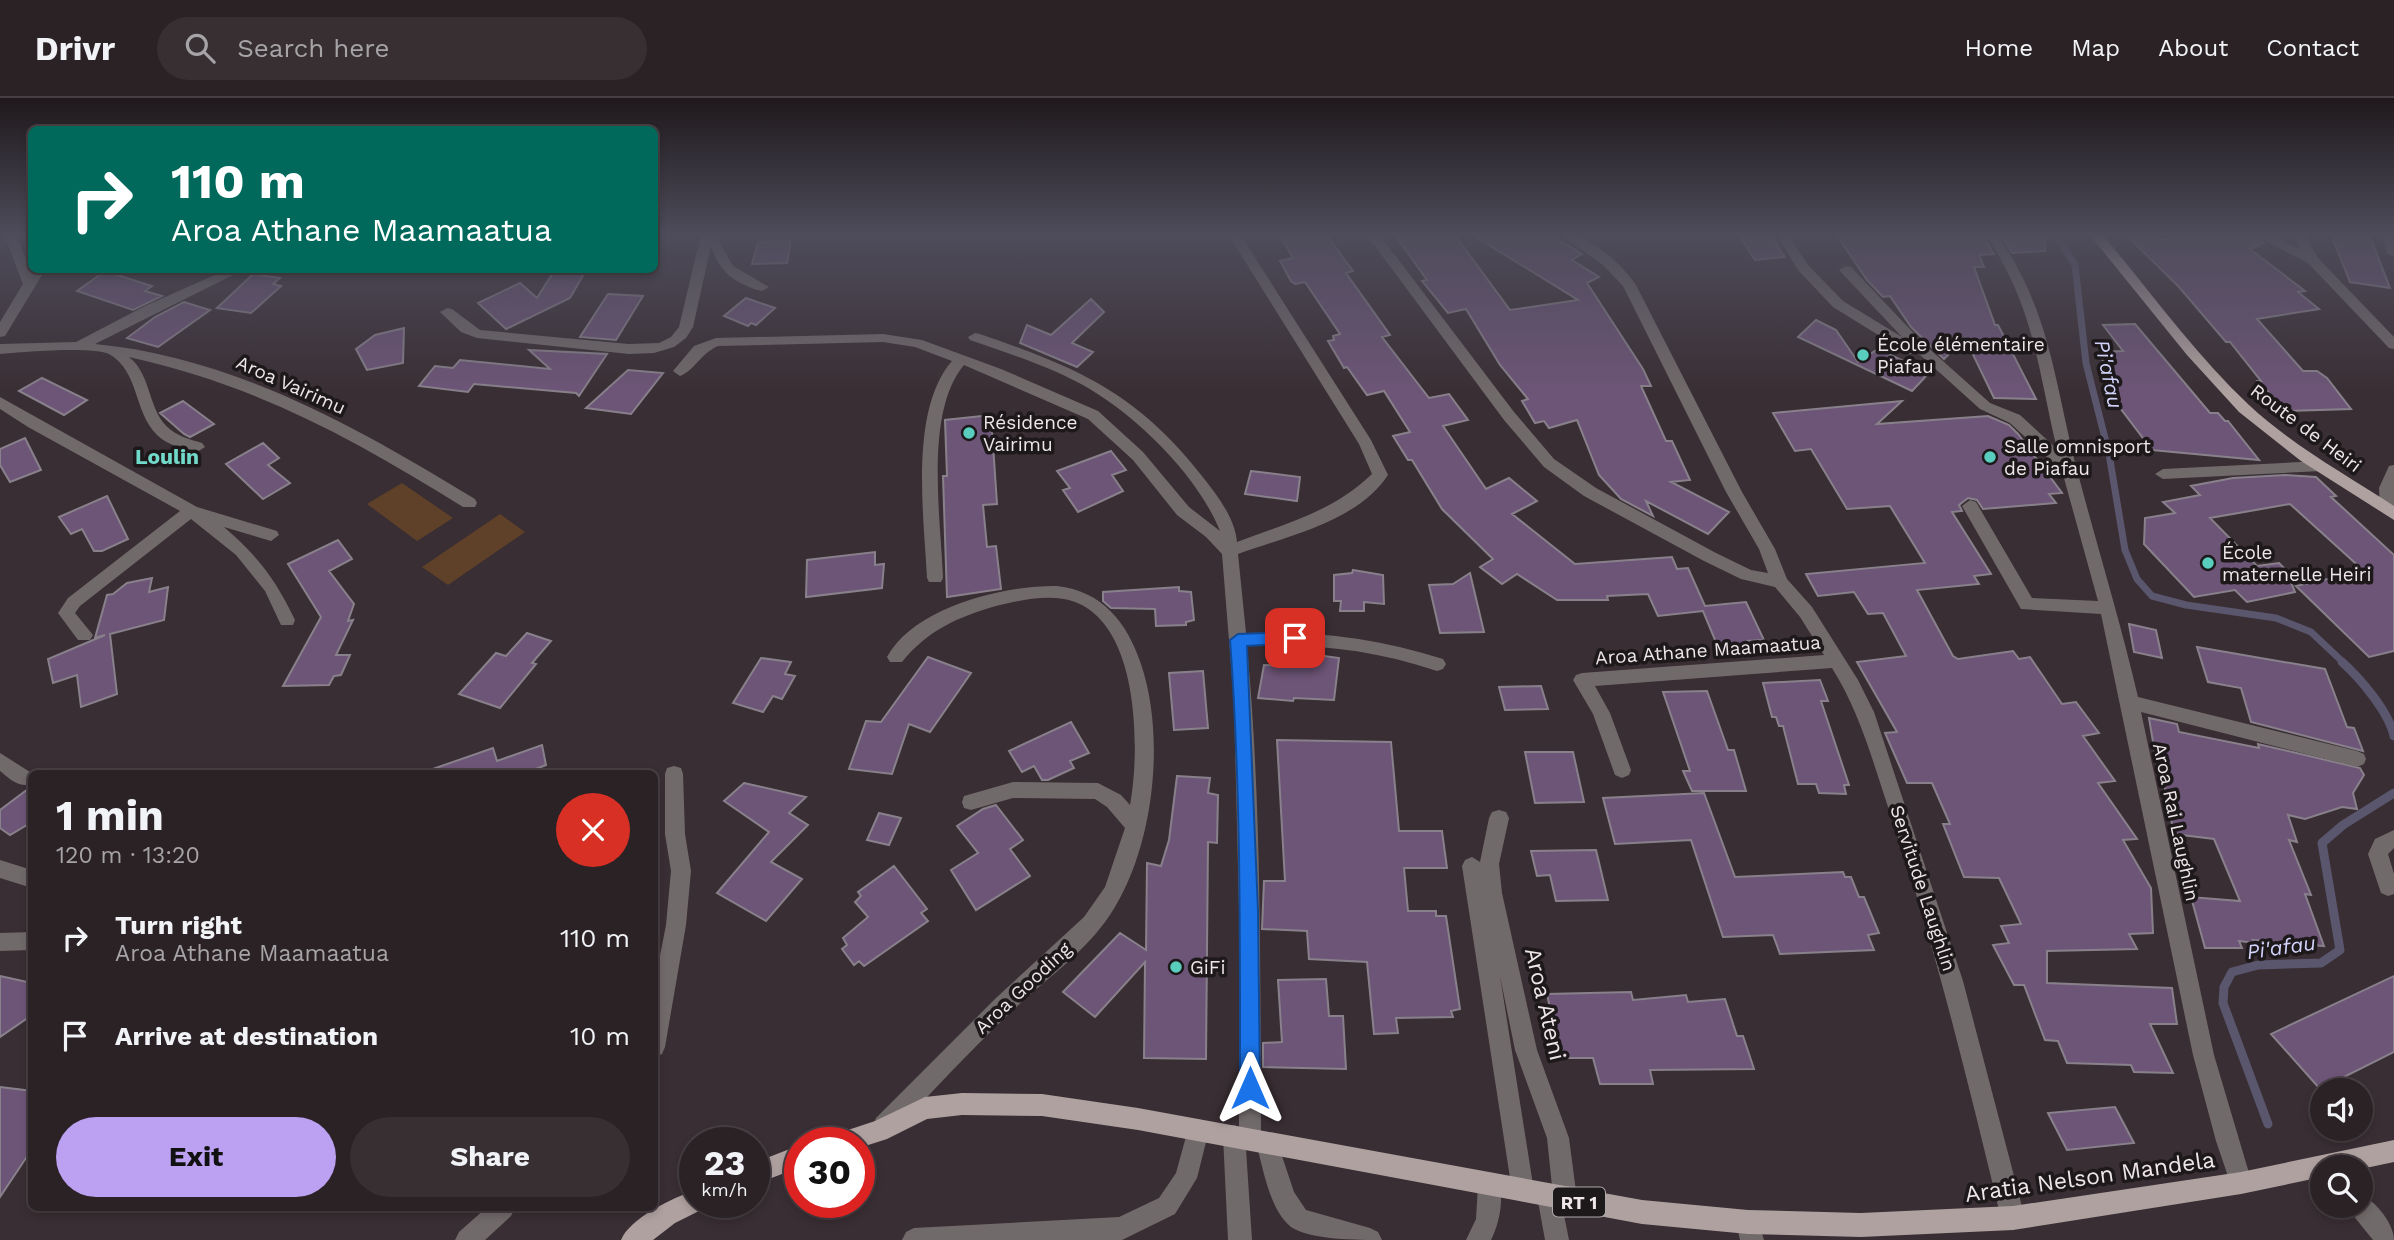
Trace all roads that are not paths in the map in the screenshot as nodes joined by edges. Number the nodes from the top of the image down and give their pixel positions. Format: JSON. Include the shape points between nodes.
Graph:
{"nodes":[{"id":1,"x":26,"y":287,"type":"edge"},
{"id":2,"x":198,"y":287,"type":"edge"},
{"id":3,"x":695,"y":287,"type":"edge"},
{"id":4,"x":1267,"y":287,"type":"edge"},
{"id":5,"x":1412,"y":287,"type":"edge"},
{"id":6,"x":1630,"y":287,"type":"edge"},
{"id":7,"x":1822,"y":287,"type":"edge"},
{"id":8,"x":1862,"y":287,"type":"edge"},
{"id":9,"x":2023,"y":287,"type":"edge"},
{"id":10,"x":2140,"y":287,"type":"edge"},
{"id":11,"x":2339,"y":287,"type":"edge"},
{"id":12,"x":447,"y":312,"type":"dead end"},
{"id":13,"x":0,"y":333,"type":"edge"},
{"id":14,"x":975,"y":337,"type":"dead end"},
{"id":15,"x":2394,"y":345,"type":"edge"},
{"id":16,"x":80,"y":346,"type":"junction"},
{"id":17,"x":102,"y":348,"type":"junction"},
{"id":18,"x":0,"y":349,"type":"edge"},
{"id":19,"x":961,"y":360,"type":"junction"},
{"id":20,"x":680,"y":371,"type":"dead end"},
{"id":21,"x":1953,"y":375,"type":"junction"},
{"id":22,"x":0,"y":402,"type":"edge"},
{"id":23,"x":197,"y":447,"type":"dead end"},
{"id":24,"x":2321,"y":466,"type":"junction"},
{"id":25,"x":2069,"y":469,"type":"junction"},
{"id":26,"x":2394,"y":470,"type":"edge"},
{"id":27,"x":2163,"y":474,"type":"dead end"},
{"id":28,"x":469,"y":503,"type":"dead end"},
{"id":29,"x":1969,"y":506,"type":"dead end"},
{"id":30,"x":191,"y":511,"type":"junction"},
{"id":31,"x":2391,"y":512,"type":"edge"},
{"id":32,"x":271,"y":535,"type":"dead end"},
{"id":33,"x":1229,"y":551,"type":"junction"},
{"id":34,"x":935,"y":578,"type":"dead end"},
{"id":35,"x":1780,"y":582,"type":"junction"},
{"id":36,"x":2108,"y":608,"type":"junction"},
{"id":37,"x":287,"y":620,"type":"dead end"},
{"id":38,"x":84,"y":635,"type":"dead end"},
{"id":39,"x":1238,"y":640,"type":"junction"},
{"id":40,"x":896,"y":657,"type":"dead end"},
{"id":41,"x":1837,"y":661,"type":"junction"},
{"id":42,"x":1437,"y":664,"type":"dead end"},
{"id":43,"x":2130,"y":702,"type":"junction"},
{"id":44,"x":2357,"y":758,"type":"dead end"},
{"id":45,"x":0,"y":761,"type":"edge"},
{"id":46,"x":1622,"y":770,"type":"dead end"},
{"id":47,"x":674,"y":774,"type":"dead end"},
{"id":48,"x":23,"y":778,"type":"dead end"},
{"id":49,"x":971,"y":802,"type":"dead end"},
{"id":50,"x":1499,"y":818,"type":"dead end"},
{"id":51,"x":1135,"y":825,"type":"junction"},
{"id":52,"x":2394,"y":838,"type":"edge"},
{"id":53,"x":1472,"y":866,"type":"dead end"},
{"id":54,"x":0,"y":869,"type":"edge"},
{"id":55,"x":28,"y":878,"type":"edge"},
{"id":56,"x":2388,"y":887,"type":"dead end"},
{"id":57,"x":28,"y":941,"type":"edge"},
{"id":58,"x":0,"y":942,"type":"edge"},
{"id":59,"x":658,"y":1025,"type":"edge"},
{"id":60,"x":1198,"y":1130,"type":"junction"},
{"id":61,"x":879,"y":1131,"type":"junction"},
{"id":62,"x":875,"y":1132,"type":"edge"},
{"id":63,"x":1250,"y":1139,"type":"junction"},
{"id":64,"x":2394,"y":1151,"type":"edge"},
{"id":65,"x":2373,"y":1156,"type":"edge"},
{"id":66,"x":2310,"y":1170,"type":"edge"},
{"id":67,"x":2241,"y":1183,"type":"junction"},
{"id":68,"x":1489,"y":1185,"type":"junction"},
{"id":69,"x":1523,"y":1191,"type":"junction"},
{"id":70,"x":1557,"y":1197,"type":"junction"},
{"id":71,"x":679,"y":1209,"type":"edge"},
{"id":72,"x":500,"y":1211,"type":"edge"},
{"id":73,"x":2013,"y":1217,"type":"junction"},
{"id":74,"x":2370,"y":1218,"type":"edge"},
{"id":75,"x":1750,"y":1231,"type":"edge"},
{"id":76,"x":1864,"y":1232,"type":"edge"},
{"id":77,"x":467,"y":1240,"type":"edge"},
{"id":78,"x":633,"y":1240,"type":"edge"},
{"id":79,"x":914,"y":1240,"type":"edge"},
{"id":80,"x":1240,"y":1240,"type":"edge"},
{"id":81,"x":1370,"y":1240,"type":"edge"},
{"id":82,"x":1478,"y":1240,"type":"edge"},
{"id":83,"x":1557,"y":1240,"type":"edge"},
{"id":84,"x":2388,"y":1240,"type":"edge"}],
"edges":[{"from":1,"to":13,"type":"street"},
{"from":2,"to":16,"type":"street"},
{"from":3,"to":12,"type":"street","via":[[682,336],[651,350],[477,334]]},
{"from":4,"to":33,"type":"street","via":[[1366,444],[1380,475],[1364,494],[1339,509]]},
{"from":5,"to":35,"type":"street","via":[[1549,463],[1590,492],[1710,557],[1747,575]]},
{"from":6,"to":35,"type":"street","name":"Servitude Laughlin"},
{"from":7,"to":21,"type":"street","via":[[1838,304]]},
{"from":8,"to":21,"type":"street","via":[[1920,348]]},
{"from":9,"to":25,"type":"street","name":"Aroa Rai Laughlin","via":[[2038,322]]},
{"from":10,"to":24,"type":"main road","name":"Route de Heiri","via":[[2227,391]]},
{"from":11,"to":15,"type":"street"},
{"from":14,"to":33,"type":"street","via":[[1086,381],[1122,404],[1185,465],[1221,513]]},
{"from":16,"to":17,"type":"street","name":"Aroa Vairimu"},
{"from":16,"to":18,"type":"street","name":"Aroa Vairimu","via":[[36,344]]},
{"from":17,"to":23,"type":"street","via":[[137,370],[150,417],[164,434]]},
{"from":17,"to":28,"type":"street","name":"Aroa Vairimu","via":[[213,372],[332,423]]},
{"from":19,"to":20,"type":"street","via":[[917,343],[883,338],[737,341],[699,349]]},
{"from":19,"to":33,"type":"street","via":[[1093,415],[1138,456],[1183,511]]},
{"from":19,"to":34,"type":"street","via":[[946,374],[933,421]]},
{"from":21,"to":25,"type":"street","via":[[1985,406],[2015,419]]},
{"from":22,"to":30,"type":"street"},
{"from":24,"to":27,"type":"street"},
{"from":24,"to":31,"type":"main road","name":"Route de Heiri"},
{"from":25,"to":36,"type":"street","name":"Aroa Rai Laughlin"},
{"from":26,"to":31,"type":"street","via":[[2387,488]]},
{"from":29,"to":36,"type":"street","via":[[2027,604]]},
{"from":30,"to":32,"type":"street"},
{"from":30,"to":37,"type":"street","via":[[214,526],[268,582]]},
{"from":30,"to":38,"type":"street","via":[[74,602],[66,613]]},
{"from":33,"to":39,"type":"street"},
{"from":35,"to":41,"type":"street","name":"Servitude Laughlin","via":[[1806,612]]},
{"from":36,"to":43,"type":"street","name":"Aroa Rai Laughlin"},
{"from":39,"to":42,"type":"street","via":[[1314,639],[1378,645]]},
{"from":39,"to":63,"type":"street","via":[[1249,911]]},
{"from":40,"to":51,"type":"street","name":"Aroa Gooding","via":[[913,635],[937,619],[1009,596],[1078,596],[1101,608],[1134,662],[1141,698],[1143,783]]},
{"from":41,"to":46,"type":"street","name":"Aroa Athane Maamaatua","via":[[1582,680],[1601,713]]},
{"from":41,"to":73,"type":"street","name":"Servitude Laughlin","via":[[1865,712],[1908,837],[1953,981]]},
{"from":43,"to":44,"type":"street"},
{"from":43,"to":67,"type":"street","name":"Aroa Rai Laughlin","via":[[2202,1049],[2219,1121]]},
{"from":45,"to":48,"type":"street"},
{"from":47,"to":59,"type":"street","via":[[681,871]]},
{"from":49,"to":51,"type":"street","via":[[1013,790],[1098,791]]},
{"from":50,"to":70,"type":"street","name":"Aroa Ateni","via":[[1489,864],[1492,893],[1526,1050],[1558,1138]]},
{"from":51,"to":61,"type":"street","name":"Aroa Gooding","via":[[1112,893],[1088,928]]},
{"from":52,"to":56,"type":"street","via":[[2382,845],[2378,854]]},
{"from":53,"to":69,"type":"street"},
{"from":54,"to":55,"type":"street"},
{"from":57,"to":58,"type":"street"},
{"from":60,"to":61,"type":"main road","name":"Aratia Nelson Mandela","number":"RT 1","via":[[1042,1105],[962,1104],[925,1108]]},
{"from":60,"to":63,"type":"main road","name":"Aratia Nelson Mandela","number":"RT 1"},
{"from":60,"to":79,"type":"street","via":[[1186,1178],[1167,1206],[1120,1229]]},
{"from":61,"to":62,"type":"main road","name":"Aratia Nelson Mandela","number":"RT 1"},
{"from":63,"to":68,"type":"main road","name":"Aratia Nelson Mandela","number":"RT 1"},
{"from":63,"to":80,"type":"street"},
{"from":63,"to":81,"type":"street","via":[[1299,1219]]},
{"from":64,"to":65,"type":"main road","name":"Aratia Nelson Mandela","number":"RT 1"},
{"from":66,"to":67,"type":"main road","name":"Aratia Nelson Mandela","number":"RT 1"},
{"from":67,"to":73,"type":"main road","name":"Aratia Nelson Mandela","number":"RT 1"},
{"from":68,"to":69,"type":"main road","name":"Aratia Nelson Mandela","number":"RT 1"},
{"from":68,"to":82,"type":"street","via":[[1488,1221]]},
{"from":69,"to":70,"type":"main road","name":"Aratia Nelson Mandela","number":"RT 1"},
{"from":70,"to":75,"type":"main road","name":"Aratia Nelson Mandela","number":"RT 1"},
{"from":70,"to":83,"type":"street","name":"Aroa Ateni"},
{"from":71,"to":78,"type":"main road"},
{"from":72,"to":77,"type":"street"},
{"from":73,"to":76,"type":"main road","name":"Aratia Nelson Mandela","number":"RT 1"},
{"from":74,"to":84,"type":"street"},
{"from":75,"to":76,"type":"main road","name":"Aratia Nelson Mandela","number":"RT 1"}]}
